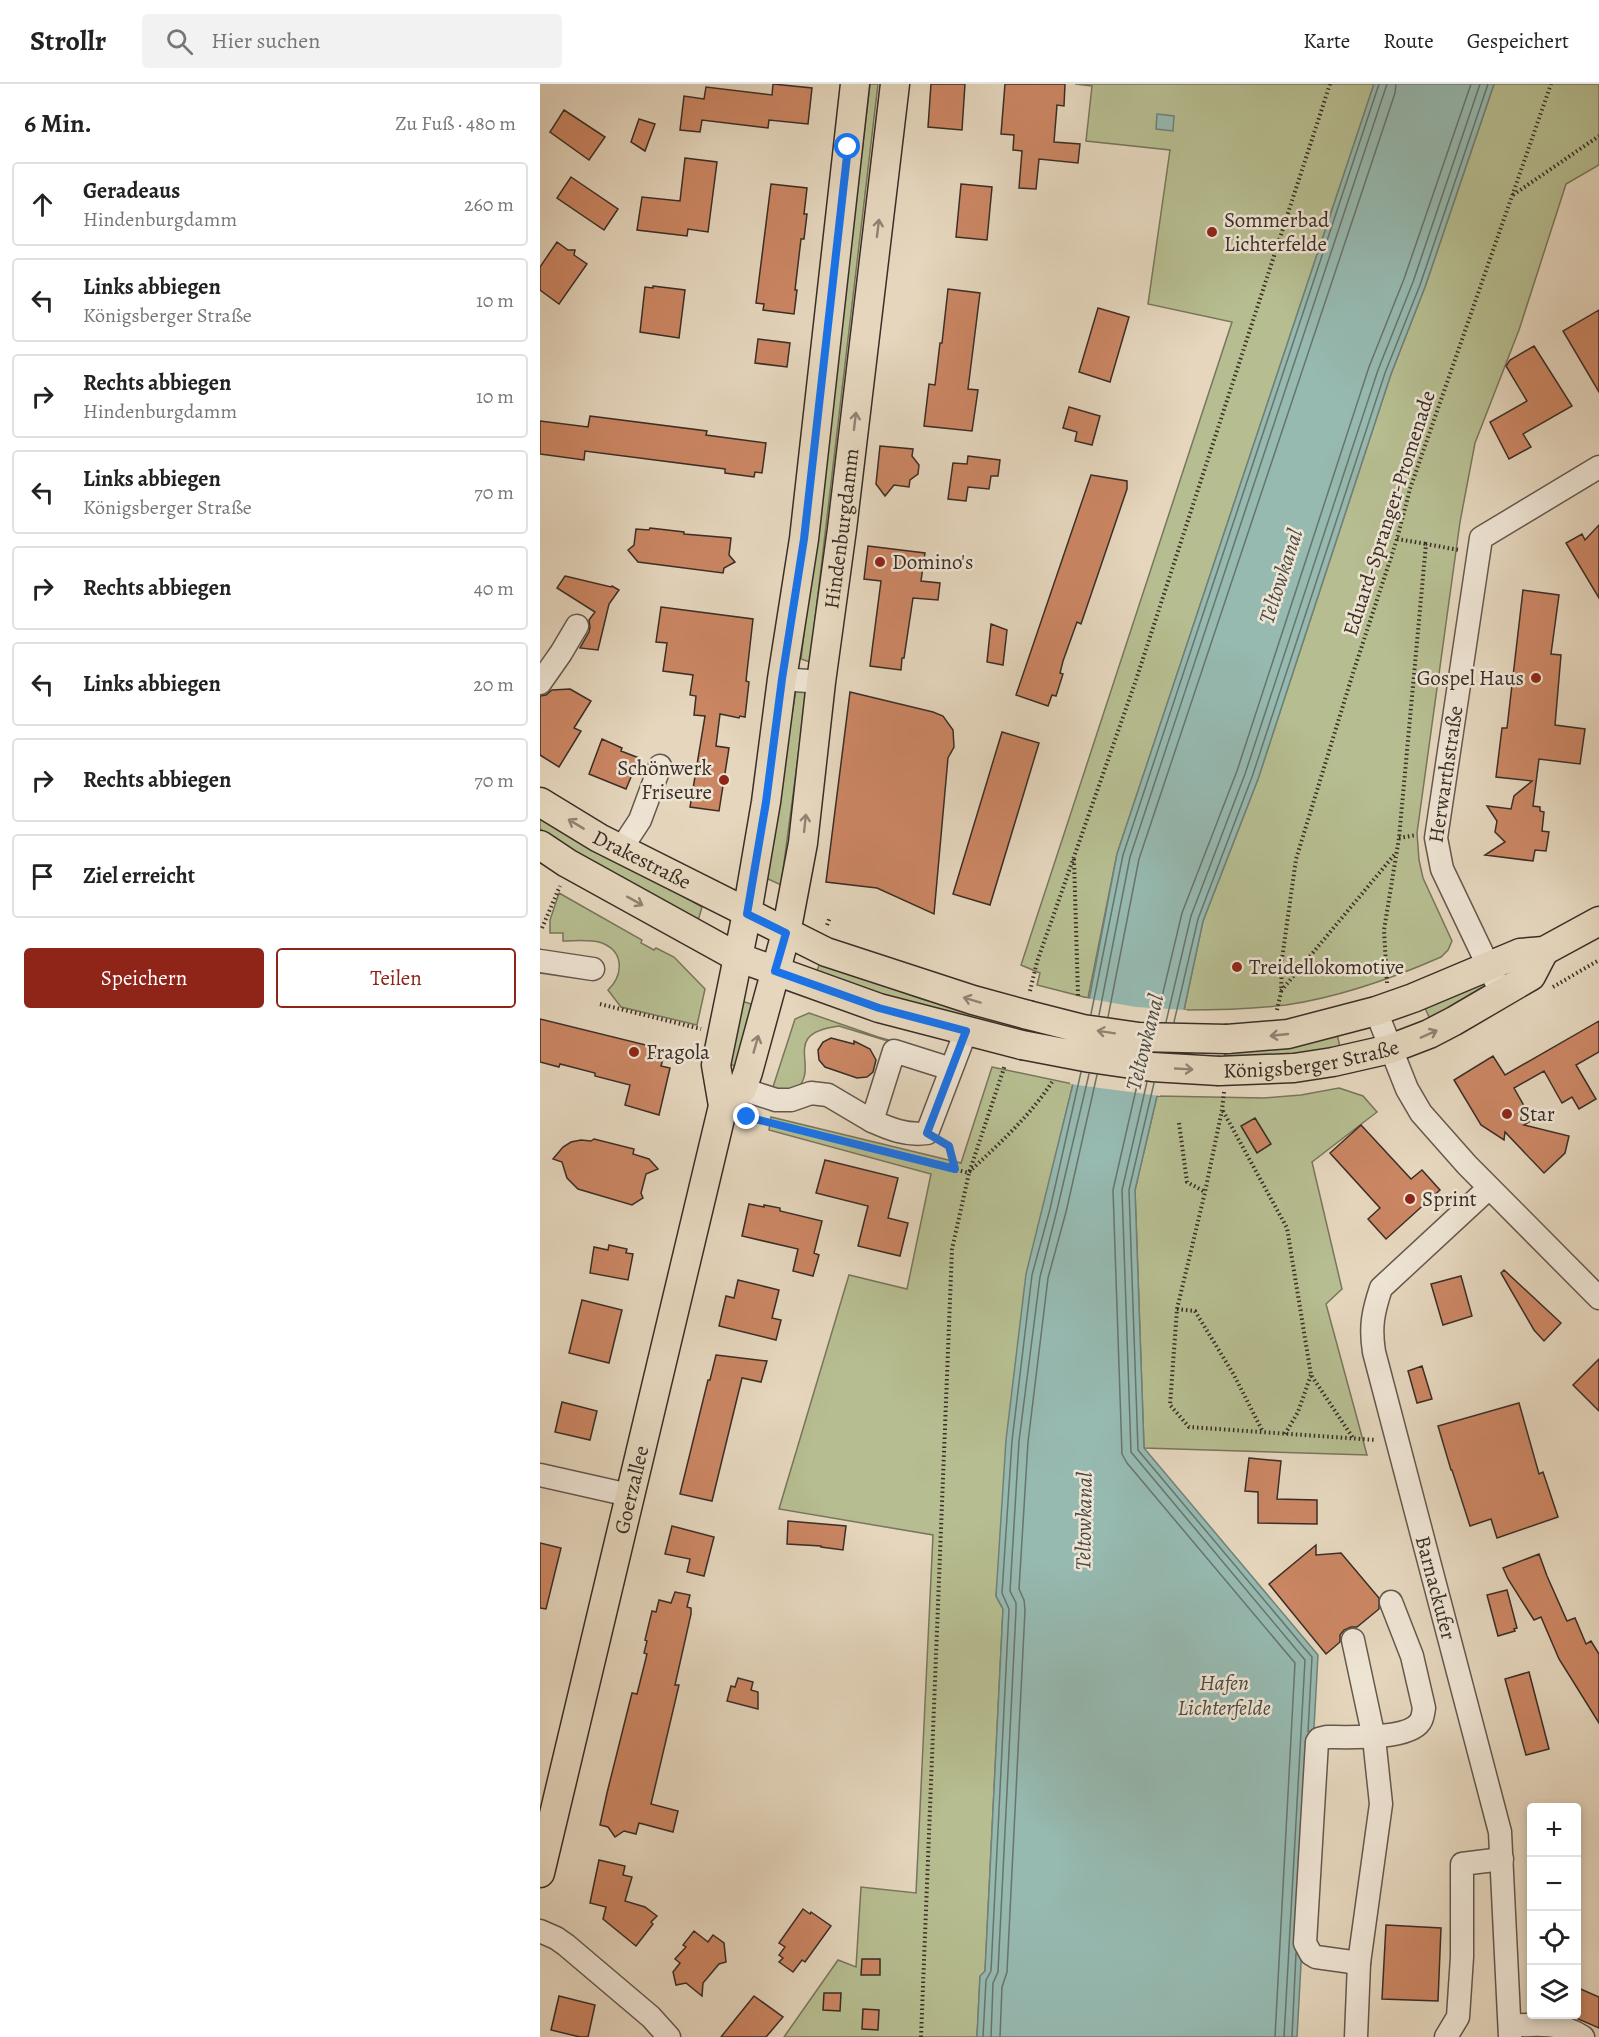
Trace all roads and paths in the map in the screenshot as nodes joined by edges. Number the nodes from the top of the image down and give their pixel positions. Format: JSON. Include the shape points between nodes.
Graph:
{"nodes":[{"id":1,"x":855,"y":84,"type":"edge"},
{"id":2,"x":896,"y":84,"type":"edge"},
{"id":3,"x":1330,"y":84,"type":"edge"},
{"id":4,"x":1551,"y":84,"type":"edge"},
{"id":5,"x":1599,"y":136,"type":"edge"},
{"id":6,"x":1512,"y":196,"type":"junction"},
{"id":7,"x":1599,"y":467,"type":"edge"},
{"id":8,"x":1397,"y":539,"type":"junction"},
{"id":9,"x":1426,"y":544,"type":"junction"},
{"id":10,"x":1460,"y":550,"type":"dead end"},
{"id":11,"x":577,"y":626,"type":"dead end"},
{"id":12,"x":782,"y":679,"type":"junction"},
{"id":13,"x":821,"y":682,"type":"junction"},
{"id":14,"x":540,"y":683,"type":"edge"},
{"id":15,"x":660,"y":766,"type":"dead end"},
{"id":16,"x":540,"y":802,"type":"edge"},
{"id":17,"x":1420,"y":835,"type":"dead end"},
{"id":18,"x":1399,"y":838,"type":"junction"},
{"id":19,"x":540,"y":845,"type":"edge"},
{"id":20,"x":621,"y":849,"type":"junction"},
{"id":21,"x":1397,"y":852,"type":"junction"},
{"id":22,"x":1074,"y":856,"type":"junction"},
{"id":23,"x":557,"y":890,"type":"dead end"},
{"id":24,"x":747,"y":914,"type":"junction"},
{"id":25,"x":830,"y":917,"type":"dead end"},
{"id":26,"x":1599,"y":921,"type":"edge"},
{"id":27,"x":827,"y":925,"type":"dead end"},
{"id":28,"x":542,"y":928,"type":"dead end"},
{"id":29,"x":786,"y":933,"type":"junction"},
{"id":30,"x":1544,"y":951,"type":"junction"},
{"id":31,"x":737,"y":957,"type":"junction"},
{"id":32,"x":540,"y":961,"type":"edge"},
{"id":33,"x":1488,"y":967,"type":"junction"},
{"id":34,"x":593,"y":969,"type":"dead end"},
{"id":35,"x":775,"y":971,"type":"junction"},
{"id":36,"x":1387,"y":983,"type":"dead end"},
{"id":37,"x":1281,"y":992,"type":"junction"},
{"id":38,"x":1502,"y":993,"type":"junction"},
{"id":39,"x":1078,"y":996,"type":"dead end"},
{"id":40,"x":1029,"y":1003,"type":"junction"},
{"id":41,"x":600,"y":1004,"type":"dead end"},
{"id":42,"x":1277,"y":1010,"type":"dead end"},
{"id":43,"x":1376,"y":1011,"type":"junction"},
{"id":44,"x":702,"y":1029,"type":"dead end"},
{"id":45,"x":966,"y":1031,"type":"junction"},
{"id":46,"x":1390,"y":1049,"type":"junction"},
{"id":47,"x":1014,"y":1054,"type":"junction"},
{"id":48,"x":951,"y":1069,"type":"junction"},
{"id":49,"x":1222,"y":1081,"type":"junction"},
{"id":50,"x":1052,"y":1082,"type":"dead end"},
{"id":51,"x":737,"y":1104,"type":"junction"},
{"id":52,"x":1222,"y":1110,"type":"junction"},
{"id":53,"x":872,"y":1121,"type":"junction"},
{"id":54,"x":1179,"y":1124,"type":"dead end"},
{"id":55,"x":927,"y":1133,"type":"junction"},
{"id":56,"x":955,"y":1169,"type":"junction"},
{"id":57,"x":969,"y":1173,"type":"junction"},
{"id":58,"x":1489,"y":1188,"type":"junction"},
{"id":59,"x":1205,"y":1192,"type":"junction"},
{"id":60,"x":1599,"y":1298,"type":"edge"},
{"id":61,"x":1177,"y":1309,"type":"junction"},
{"id":62,"x":1311,"y":1375,"type":"junction"},
{"id":63,"x":1263,"y":1432,"type":"junction"},
{"id":64,"x":1285,"y":1434,"type":"junction"},
{"id":65,"x":1353,"y":1439,"type":"junction"},
{"id":66,"x":1398,"y":1441,"type":"junction"},
{"id":67,"x":540,"y":1475,"type":"edge"},
{"id":68,"x":629,"y":1495,"type":"junction"},
{"id":69,"x":1391,"y":1602,"type":"dead end"},
{"id":70,"x":1353,"y":1640,"type":"dead end"},
{"id":71,"x":1374,"y":1738,"type":"junction"},
{"id":72,"x":1502,"y":1859,"type":"junction"},
{"id":73,"x":540,"y":1873,"type":"edge"},
{"id":74,"x":540,"y":1931,"type":"edge"},
{"id":75,"x":1359,"y":1963,"type":"junction"},
{"id":76,"x":1510,"y":2032,"type":"edge"},
{"id":77,"x":669,"y":2037,"type":"edge"},
{"id":78,"x":921,"y":2037,"type":"edge"},
{"id":79,"x":1356,"y":2037,"type":"edge"},
{"id":80,"x":1446,"y":2037,"type":"edge"},
{"id":81,"x":1583,"y":2037,"type":"edge"}],
"edges":[{"from":1,"to":12,"type":"main road","name":"Hindenburgdamm","via":[[804,539]]},
{"from":13,"to":2,"type":"main road","name":"Hindenburgdamm","one_way":true},
{"from":3,"to":22,"type":"path","via":[[1139,672]]},
{"from":4,"to":6,"type":"path","name":"Eduard-Spranger-Promenade"},
{"from":5,"to":6,"type":"path"},
{"from":6,"to":8,"type":"path","name":"Eduard-Spranger-Promenade","via":[[1410,489]]},
{"from":7,"to":33,"type":"street","name":"Herwarthstraße","via":[[1481,538],[1436,838],[1442,869]]},
{"from":8,"to":9,"type":"path"},
{"from":8,"to":37,"type":"path","name":"Eduard-Spranger-Promenade","via":[[1296,859]]},
{"from":9,"to":10,"type":"path"},
{"from":9,"to":18,"type":"path"},
{"from":11,"to":14,"type":"street"},
{"from":12,"to":13,"type":"street"},
{"from":12,"to":24,"type":"main road","name":"Hindenburgdamm"},
{"from":29,"to":13,"type":"main road","name":"Hindenburgdamm","one_way":true,"via":[[803,843]]},
{"from":15,"to":20,"type":"street","via":[[640,820]]},
{"from":20,"to":16,"type":"main road","name":"Drakestraße","one_way":true},
{"from":17,"to":18,"type":"path"},
{"from":18,"to":21,"type":"path"},
{"from":19,"to":31,"type":"main road","name":"Drakestraße","one_way":true},
{"from":20,"to":24,"type":"main road","name":"Drakestraße"},
{"from":21,"to":36,"type":"path","via":[[1384,930]]},
{"from":21,"to":37,"type":"path"},
{"from":22,"to":39,"type":"path"},
{"from":22,"to":40,"type":"path","via":[[1037,962]]},
{"from":23,"to":28,"type":"path"},
{"from":24,"to":29,"type":"main road","name":"Königsberger Straße"},
{"from":24,"to":31,"type":"main road","name":"Hindenburgdamm"},
{"from":25,"to":27,"type":"path"},
{"from":26,"to":30,"type":"main road","name":"Königsberger Straße"},
{"from":29,"to":35,"type":"main road","name":"Hindenburgdamm"},
{"from":40,"to":29,"type":"main road","name":"Königsberger Straße","one_way":true,"via":[[973,1000],[826,952]]},
{"from":30,"to":33,"type":"main road","name":"Königsberger Straße","via":[[1520,952]]},
{"from":30,"to":38,"type":"main road","name":"Königsberger Straße","via":[[1531,976]]},
{"from":31,"to":35,"type":"main road","name":"Königsberger Straße"},
{"from":31,"to":51,"type":"main road","name":"Goerzallee","via":[[716,1065]]},
{"from":32,"to":34,"type":"street"},
{"from":33,"to":38,"type":"street","name":"Herwarthstraße"},
{"from":33,"to":43,"type":"main road","name":"Königsberger Straße"},
{"from":35,"to":45,"type":"main road","name":"Königsberger Straße","via":[[879,1008]]},
{"from":51,"to":35,"type":"main road","name":"Goerzallee","one_way":true},
{"from":37,"to":42,"type":"path","name":"Eduard-Spranger-Promenade"},
{"from":46,"to":38,"type":"main road","name":"Königsberger Straße","one_way":true,"via":[[1429,1034]]},
{"from":43,"to":40,"type":"main road","name":"Königsberger Straße","one_way":true,"bridge":true,"via":[[1288,1034],[1227,1039],[1139,1037],[1083,1029]]},
{"from":41,"to":44,"type":"path"},
{"from":43,"to":46,"type":"street"},
{"from":45,"to":47,"type":"main road","name":"Königsberger Straße"},
{"from":45,"to":48,"type":"street"},
{"from":46,"to":49,"type":"main road","name":"Königsberger Straße"},
{"from":46,"to":58,"type":"street","via":[[1422,1113]]},
{"from":47,"to":49,"type":"main road","name":"Königsberger Straße","one_way":true,"bridge":true,"via":[[1090,1058]]},
{"from":47,"to":57,"type":"path"},
{"from":48,"to":53,"type":"street","via":[[894,1051]]},
{"from":48,"to":55,"type":"street"},
{"from":49,"to":52,"type":"path"},
{"from":50,"to":57,"type":"path","via":[[1004,1140]]},
{"from":51,"to":53,"type":"street","via":[[791,1100],[811,1093],[828,1095]]},
{"from":51,"to":56,"type":"path"},
{"from":51,"to":68,"type":"main road","name":"Goerzallee"},
{"from":52,"to":59,"type":"path"},
{"from":52,"to":62,"type":"path","via":[[1287,1228]]},
{"from":53,"to":55,"type":"street","via":[[902,1133]]},
{"from":54,"to":59,"type":"path","via":[[1187,1182]]},
{"from":55,"to":56,"type":"path","via":[[949,1146]]},
{"from":56,"to":57,"type":"path"},
{"from":57,"to":78,"type":"path","via":[[952,1249]]},
{"from":58,"to":60,"type":"street"},
{"from":58,"to":66,"type":"street","name":"Barnackufer","via":[[1381,1288],[1373,1311],[1372,1335]]},
{"from":59,"to":61,"type":"path"},
{"from":61,"to":63,"type":"path","via":[[1196,1311]]},
{"from":61,"to":63,"type":"path","via":[[1170,1405],[1189,1427]]},
{"from":62,"to":64,"type":"path","via":[[1298,1412]]},
{"from":62,"to":65,"type":"path"},
{"from":63,"to":64,"type":"path"},
{"from":64,"to":65,"type":"path"},
{"from":65,"to":66,"type":"path"},
{"from":66,"to":72,"type":"street","name":"Barnackufer","via":[[1500,1832]]},
{"from":67,"to":68,"type":"street"},
{"from":68,"to":73,"type":"main road","name":"Goerzallee"},
{"from":69,"to":71,"type":"street","via":[[1412,1656],[1424,1708],[1420,1723],[1413,1728]]},
{"from":70,"to":71,"type":"street"},
{"from":71,"to":75,"type":"street","via":[[1381,1804]]},
{"from":71,"to":75,"type":"street","via":[[1327,1737],[1317,1742],[1305,1943],[1316,1957]]},
{"from":72,"to":76,"type":"street","name":"Barnackufer"},
{"from":72,"to":80,"type":"street","via":[[1462,1864],[1458,2018]]},
{"from":74,"to":77,"type":"street","via":[[566,1945]]},
{"from":75,"to":79,"type":"street"},
{"from":76,"to":81,"type":"street","via":[[1537,2024],[1568,2028]]}]}
